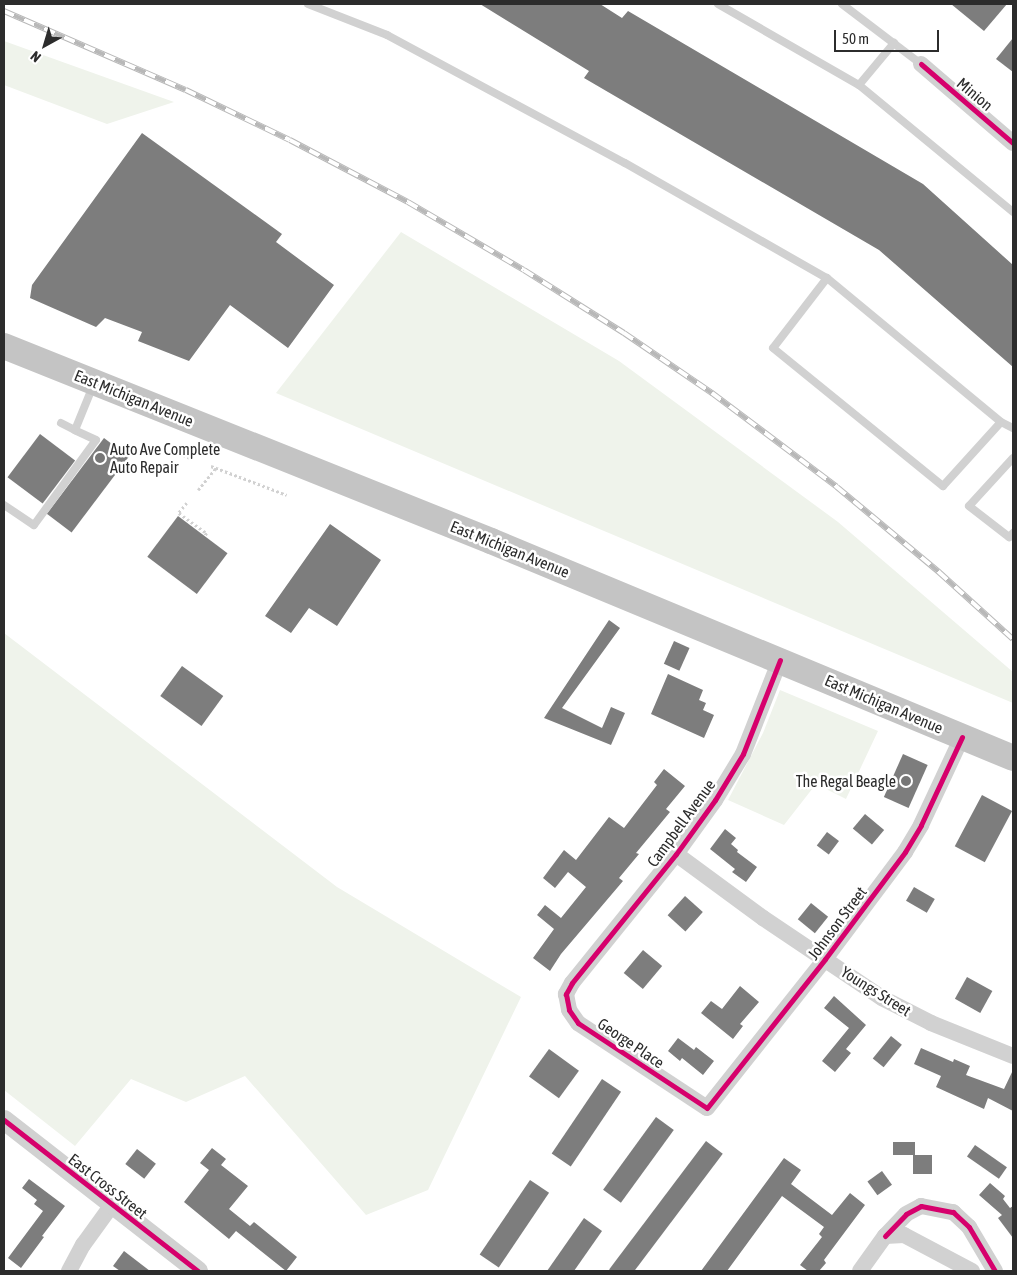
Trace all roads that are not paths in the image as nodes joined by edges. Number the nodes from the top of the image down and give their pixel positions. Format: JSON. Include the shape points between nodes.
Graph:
{"nodes":[{"id":1,"x":308,"y":4,"type":"edge"},
{"id":2,"x":718,"y":4,"type":"edge"},
{"id":3,"x":842,"y":4,"type":"edge"},
{"id":4,"x":894,"y":43,"type":"junction"},
{"id":5,"x":921,"y":64,"type":"joint"},
{"id":6,"x":858,"y":85,"type":"junction"},
{"id":7,"x":1013,"y":143,"type":"edge"},
{"id":8,"x":1013,"y":212,"type":"edge"},
{"id":9,"x":827,"y":278,"type":"junction"},
{"id":10,"x":4,"y":346,"type":"edge"},
{"id":11,"x":95,"y":382,"type":"junction"},
{"id":12,"x":1002,"y":422,"type":"junction"},
{"id":13,"x":61,"y":423,"type":"dead end"},
{"id":14,"x":1013,"y":428,"type":"edge"},
{"id":15,"x":75,"y":430,"type":"junction"},
{"id":16,"x":1013,"y":458,"type":"edge"},
{"id":17,"x":4,"y":505,"type":"edge"},
{"id":18,"x":1013,"y":533,"type":"edge"},
{"id":19,"x":780,"y":660,"type":"junction"},
{"id":20,"x":962,"y":737,"type":"junction"},
{"id":21,"x":1013,"y":758,"type":"edge"},
{"id":22,"x":676,"y":854,"type":"junction"},
{"id":23,"x":825,"y":959,"type":"junction"},
{"id":24,"x":572,"y":983,"type":"joint"},
{"id":25,"x":1013,"y":1056,"type":"edge"},
{"id":26,"x":707,"y":1108,"type":"joint"},
{"id":27,"x":4,"y":1120,"type":"edge"},
{"id":28,"x":112,"y":1205,"type":"junction"},
{"id":29,"x":885,"y":1236,"type":"junction"},
{"id":30,"x":69,"y":1271,"type":"edge"},
{"id":31,"x":198,"y":1271,"type":"edge"},
{"id":32,"x":860,"y":1271,"type":"edge"},
{"id":33,"x":972,"y":1271,"type":"edge"},
{"id":34,"x":995,"y":1271,"type":"edge"}],
"edges":[{"from":1,"to":9,"type":"lane","via":[[387,35],[625,163]]},
{"from":2,"to":6,"type":"lane"},
{"from":3,"to":4,"type":"lane"},
{"from":4,"to":5,"type":"lane"},
{"from":4,"to":6,"type":"lane"},
{"from":5,"to":7,"type":"street","name":"Minion"},
{"from":6,"to":8,"type":"lane"},
{"from":9,"to":12,"type":"lane"},
{"from":9,"to":12,"type":"lane","via":[[773,348],[943,486]]},
{"from":10,"to":11,"type":"main road","name":"East Michigan Avenue"},
{"from":11,"to":15,"type":"lane"},
{"from":11,"to":19,"type":"main road","name":"East Michigan Avenue"},
{"from":12,"to":14,"type":"lane"},
{"from":13,"to":15,"type":"lane"},
{"from":15,"to":17,"type":"lane","via":[[96,440],[34,525]]},
{"from":16,"to":18,"type":"lane","via":[[969,506],[1010,537]]},
{"from":19,"to":20,"type":"main road","name":"East Michigan Avenue"},
{"from":19,"to":22,"type":"street","name":"Campbell Avenue","via":[[743,754]]},
{"from":20,"to":21,"type":"main road","name":"East Michigan Avenue"},
{"from":20,"to":23,"type":"street","name":"Johnson Street","via":[[905,852]]},
{"from":22,"to":23,"type":"street","name":"Youngs Street"},
{"from":22,"to":24,"type":"street","name":"Campbell Avenue"},
{"from":23,"to":25,"type":"street","name":"Youngs Street","via":[[882,998],[931,1023]]},
{"from":23,"to":26,"type":"street","name":"Johnson Street"},
{"from":24,"to":26,"type":"street","name":"George Place","via":[[566,994],[569,1010],[578,1022]]},
{"from":27,"to":28,"type":"street","name":"East Cross Street"},
{"from":28,"to":30,"type":"street","via":[[82,1245]]},
{"from":28,"to":31,"type":"street","name":"East Cross Street"},
{"from":29,"to":32,"type":"street"},
{"from":29,"to":33,"type":"street","via":[[908,1237]]},
{"from":29,"to":34,"type":"street","via":[[906,1214],[922,1206],[953,1212],[969,1228]]}]}
